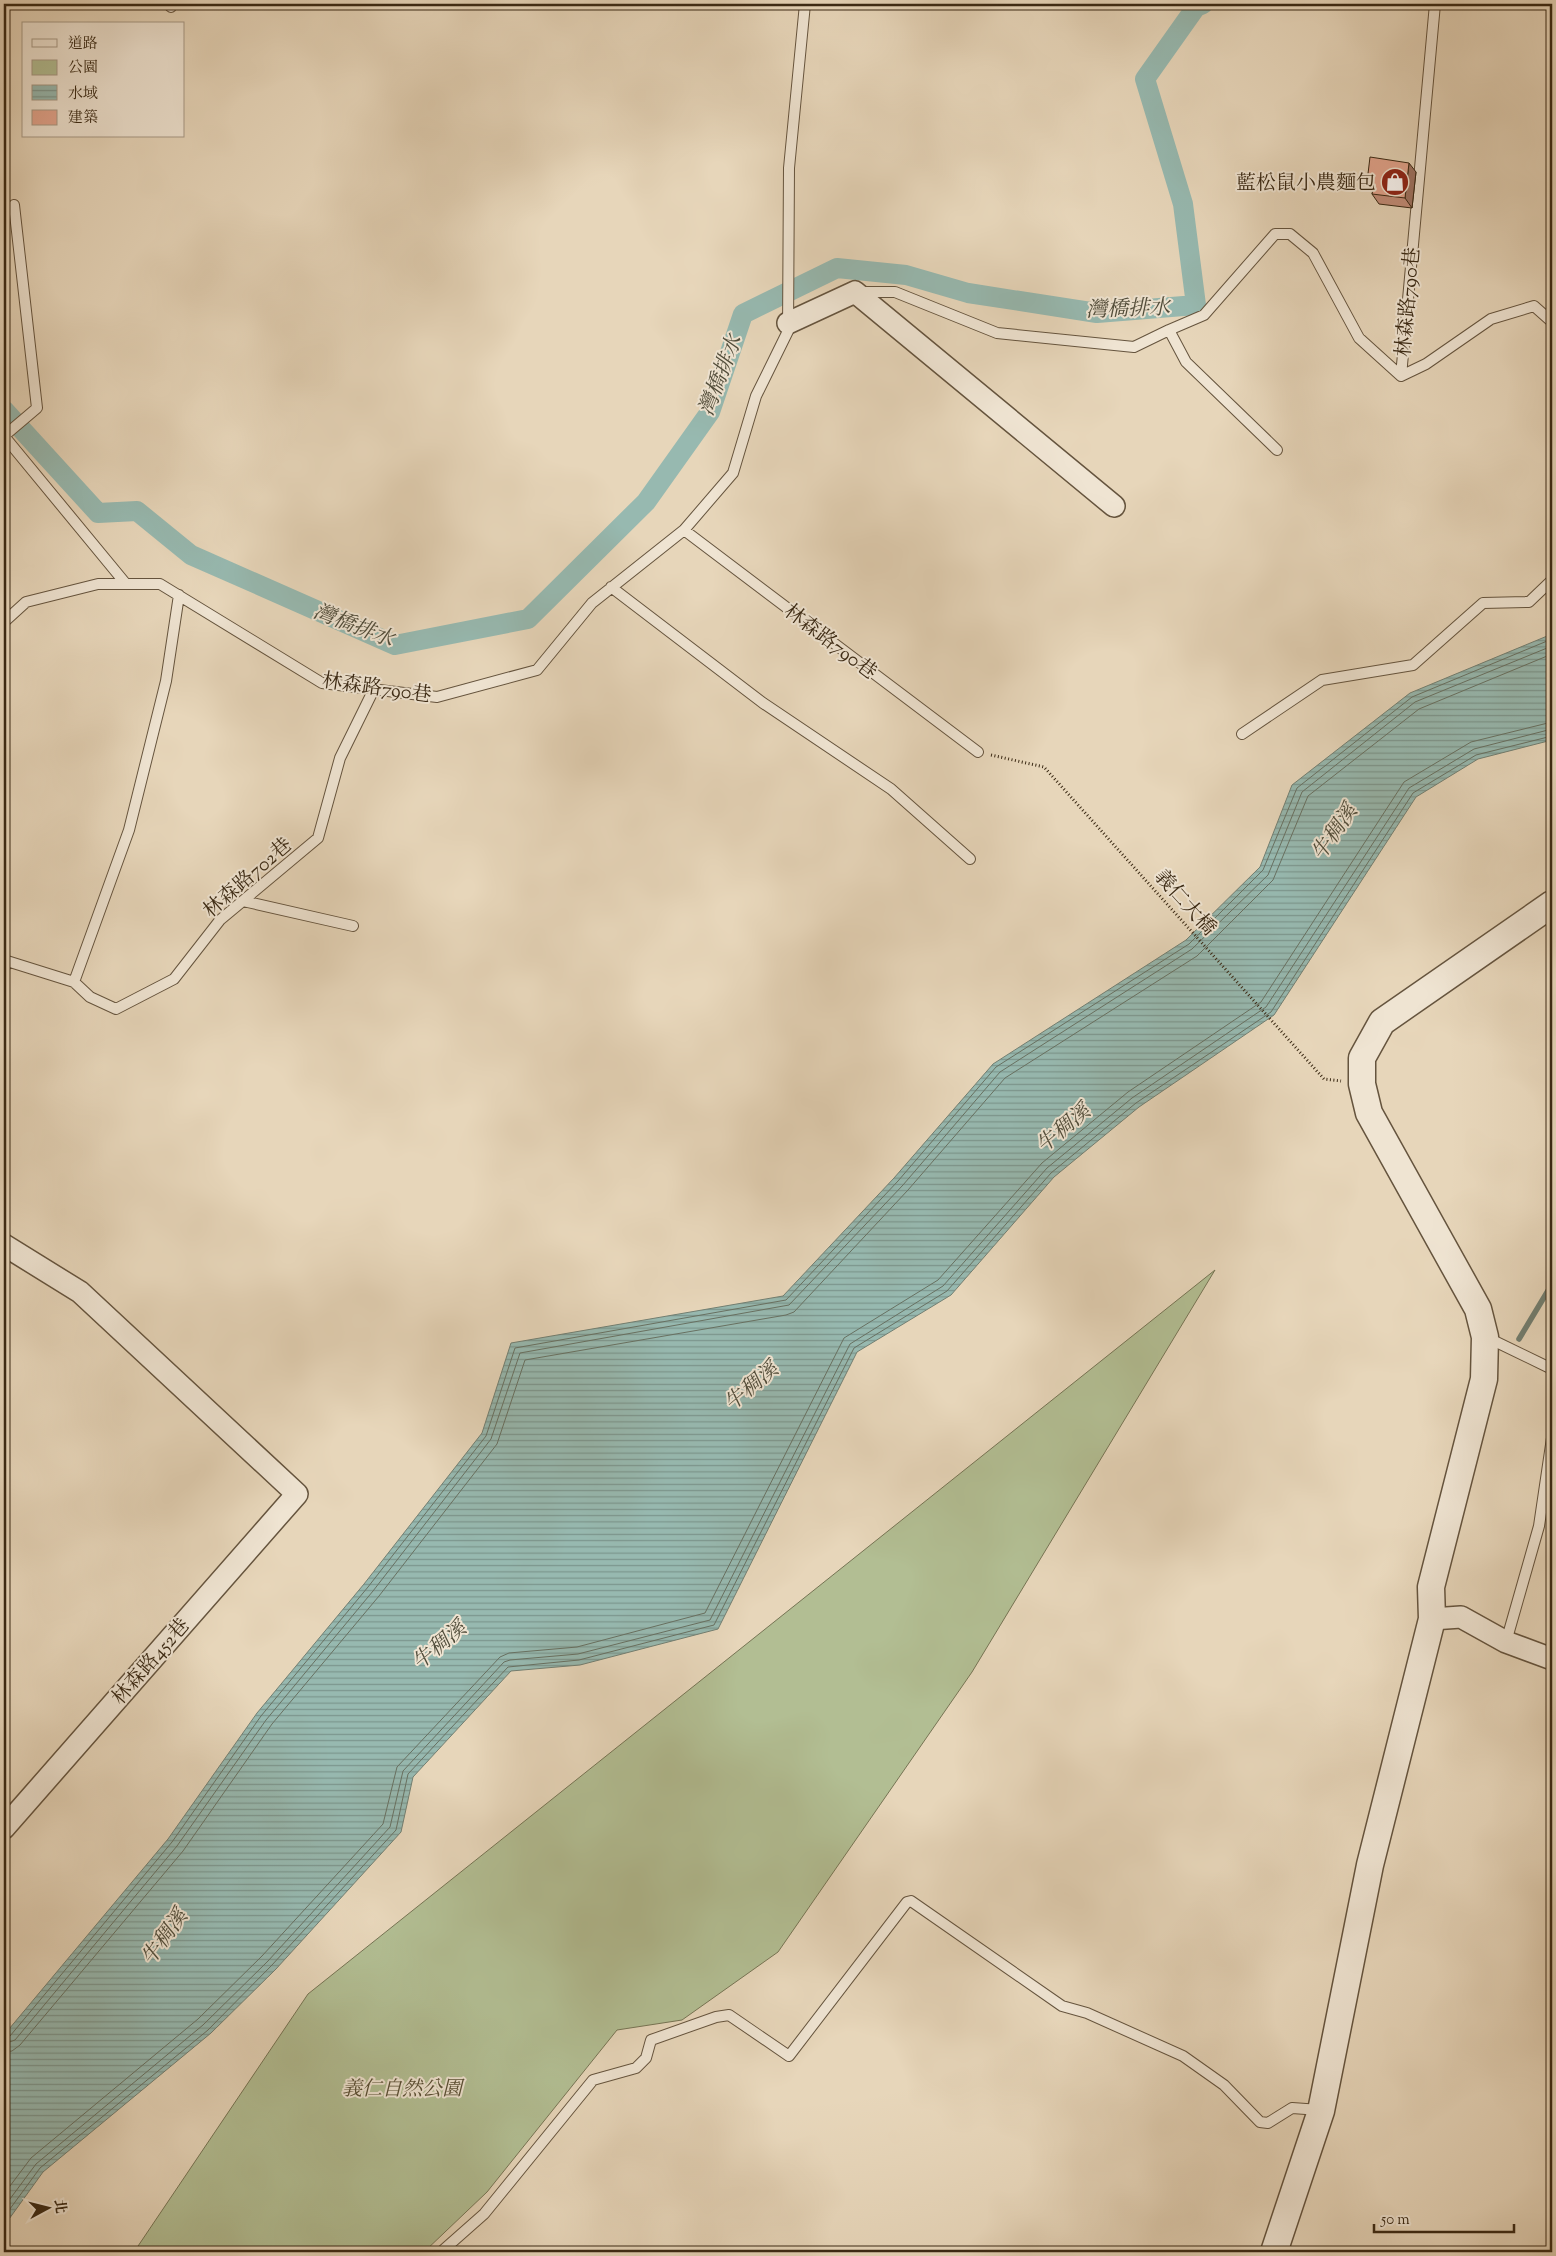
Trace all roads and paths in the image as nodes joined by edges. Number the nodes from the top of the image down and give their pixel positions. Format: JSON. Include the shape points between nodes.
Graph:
{"nodes":[{"id":1,"x":804,"y":4,"type":"edge"},
{"id":2,"x":1435,"y":4,"type":"edge"},
{"id":3,"x":1547,"y":43,"type":"dead end"},
{"id":4,"x":1552,"y":43,"type":"edge"},
{"id":5,"x":14,"y":205,"type":"dead end"},
{"id":6,"x":855,"y":292,"type":"junction"},
{"id":7,"x":1552,"y":322,"type":"edge"},
{"id":8,"x":788,"y":323,"type":"junction"},
{"id":9,"x":1169,"y":330,"type":"junction"},
{"id":10,"x":1401,"y":376,"type":"junction"},
{"id":11,"x":4,"y":436,"type":"edge"},
{"id":12,"x":1277,"y":450,"type":"dead end"},
{"id":13,"x":1114,"y":506,"type":"dead end"},
{"id":14,"x":684,"y":530,"type":"junction"},
{"id":15,"x":1552,"y":580,"type":"edge"},
{"id":16,"x":126,"y":584,"type":"junction"},
{"id":17,"x":611,"y":588,"type":"junction"},
{"id":18,"x":179,"y":595,"type":"junction"},
{"id":19,"x":4,"y":622,"type":"edge"},
{"id":20,"x":374,"y":689,"type":"junction"},
{"id":21,"x":1242,"y":734,"type":"dead end"},
{"id":22,"x":978,"y":752,"type":"joint"},
{"id":23,"x":970,"y":859,"type":"dead end"},
{"id":24,"x":242,"y":901,"type":"junction"},
{"id":25,"x":1552,"y":904,"type":"edge"},
{"id":26,"x":353,"y":926,"type":"dead end"},
{"id":27,"x":5,"y":963,"type":"edge"},
{"id":28,"x":74,"y":982,"type":"junction"},
{"id":29,"x":1362,"y":1084,"type":"junction"},
{"id":30,"x":4,"y":1245,"type":"edge"},
{"id":31,"x":1485,"y":1337,"type":"junction"},
{"id":32,"x":1552,"y":1369,"type":"edge"},
{"id":33,"x":1552,"y":1438,"type":"edge"},
{"id":34,"x":1432,"y":1619,"type":"junction"},
{"id":35,"x":1506,"y":1642,"type":"junction"},
{"id":36,"x":1552,"y":1659,"type":"edge"},
{"id":37,"x":4,"y":1828,"type":"edge"},
{"id":38,"x":1321,"y":2110,"type":"junction"},
{"id":39,"x":441,"y":2252,"type":"edge"},
{"id":40,"x":1274,"y":2252,"type":"edge"}],
"edges":[{"from":1,"to":8,"type":"lane","via":[[789,168]]},
{"from":2,"to":10,"type":"lane","name":"林森路790巷"},
{"from":3,"to":4,"type":"path"},
{"from":5,"to":11,"type":"lane","via":[[38,408]]},
{"from":6,"to":8,"type":"street","name":"林森路790巷"},
{"from":6,"to":9,"type":"lane","name":"林森路790巷","via":[[895,292],[997,332],[1134,347]]},
{"from":6,"to":13,"type":"street"},
{"from":7,"to":10,"type":"lane","via":[[1534,306],[1491,319],[1426,364]]},
{"from":8,"to":14,"type":"lane","name":"林森路790巷","via":[[788,332],[756,396],[733,474]]},
{"from":9,"to":10,"type":"lane","name":"林森路790巷","via":[[1204,315],[1275,234],[1290,234],[1313,253],[1358,338]]},
{"from":9,"to":12,"type":"lane","via":[[1186,362]]},
{"from":11,"to":16,"type":"lane"},
{"from":14,"to":17,"type":"lane","name":"林森路790巷"},
{"from":14,"to":22,"type":"lane","name":"林森路790巷"},
{"from":15,"to":21,"type":"lane","via":[[1530,602],[1483,603],[1413,665],[1322,680]]},
{"from":16,"to":18,"type":"lane","name":"林森路790巷","via":[[160,584]]},
{"from":16,"to":19,"type":"lane","name":"林森路790巷","via":[[98,584],[26,602]]},
{"from":17,"to":20,"type":"lane","name":"林森路790巷","via":[[592,602],[537,670],[438,697]]},
{"from":17,"to":23,"type":"lane","via":[[763,703],[891,789]]},
{"from":18,"to":20,"type":"lane","name":"林森路790巷","via":[[322,683]]},
{"from":18,"to":28,"type":"lane","via":[[166,681],[129,830]]},
{"from":20,"to":24,"type":"lane","name":"林森路702巷","via":[[340,758],[318,838]]},
{"from":22,"to":29,"type":"path","name":"義仁大橋","via":[[1044,766],[1324,1079]]},
{"from":24,"to":26,"type":"lane"},
{"from":24,"to":28,"type":"lane","name":"林森路702巷","via":[[220,920],[174,979],[116,1009],[90,997]]},
{"from":25,"to":29,"type":"street","via":[[1382,1022],[1362,1058]]},
{"from":27,"to":28,"type":"lane","name":"林森路702巷"},
{"from":29,"to":31,"type":"street","via":[[1369,1113],[1478,1309]]},
{"from":30,"to":37,"type":"street","name":"林森路452巷","via":[[80,1292],[297,1494]]},
{"from":31,"to":32,"type":"lane"},
{"from":31,"to":34,"type":"street","via":[[1484,1378],[1431,1587]]},
{"from":33,"to":35,"type":"lane","via":[[1539,1526]]},
{"from":34,"to":35,"type":"street","via":[[1461,1617]]},
{"from":34,"to":38,"type":"street","via":[[1370,1865]]},
{"from":35,"to":36,"type":"street"},
{"from":38,"to":39,"type":"lane","via":[[1292,2108],[1268,2123],[1260,2122],[1224,2085],[1183,2056],[1087,2013],[1062,2006],[907,1902],[789,2056],[729,2015],[651,2040],[646,2058],[636,2068],[593,2080],[484,2214]]},
{"from":38,"to":40,"type":"street"}]}
